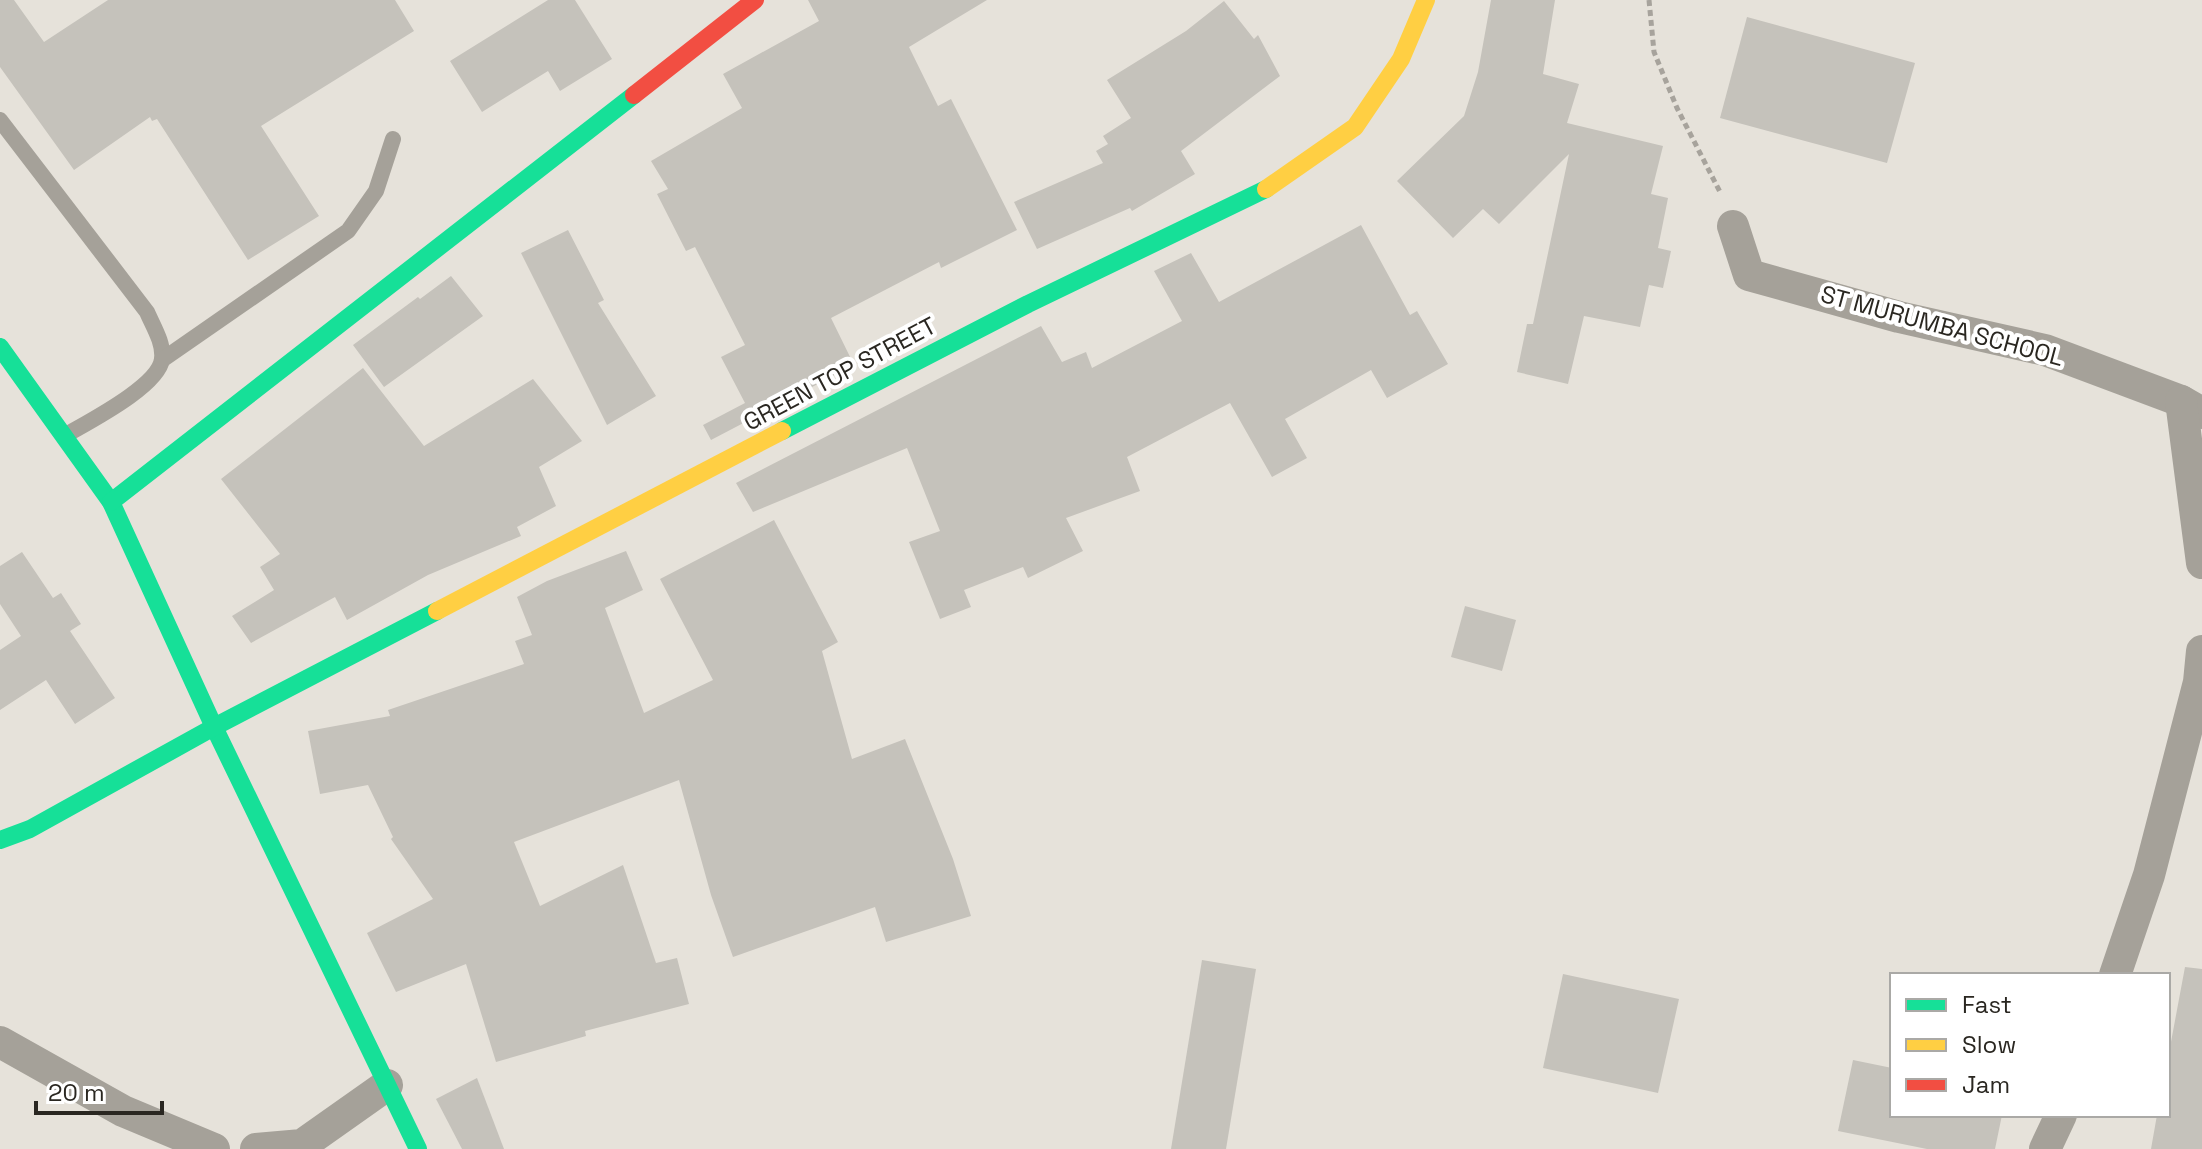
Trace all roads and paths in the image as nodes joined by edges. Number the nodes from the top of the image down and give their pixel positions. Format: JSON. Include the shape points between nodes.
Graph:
{"nodes":[{"id":1,"x":755,"y":0,"type":"edge"},
{"id":2,"x":1426,"y":0,"type":"edge"},
{"id":3,"x":1649,"y":0,"type":"edge"},
{"id":4,"x":0,"y":120,"type":"edge"},
{"id":5,"x":393,"y":139,"type":"dead end"},
{"id":6,"x":1733,"y":226,"type":"joint"},
{"id":7,"x":0,"y":347,"type":"edge"},
{"id":8,"x":162,"y":360,"type":"junction"},
{"id":9,"x":2192,"y":407,"type":"edge"},
{"id":10,"x":65,"y":436,"type":"junction"},
{"id":11,"x":111,"y":502,"type":"junction"},
{"id":12,"x":2202,"y":563,"type":"edge"},
{"id":13,"x":2202,"y":651,"type":"edge"},
{"id":14,"x":214,"y":727,"type":"junction"},
{"id":15,"x":0,"y":840,"type":"edge"},
{"id":16,"x":2116,"y":973,"type":"edge"},
{"id":17,"x":0,"y":1042,"type":"edge"},
{"id":18,"x":387,"y":1085,"type":"junction"},
{"id":19,"x":2060,"y":1117,"type":"edge"},
{"id":20,"x":214,"y":1149,"type":"edge"},
{"id":21,"x":256,"y":1149,"type":"edge"},
{"id":22,"x":418,"y":1149,"type":"edge"},
{"id":23,"x":2045,"y":1149,"type":"edge"}],
"edges":[{"from":1,"to":11,"type":"street"},
{"from":2,"to":14,"type":"street","name":"GREEN TOP STREET","via":[[1401,59],[1355,127],[1270,187],[974,331]]},
{"from":3,"to":6,"type":"path","via":[[1654,52]]},
{"from":4,"to":8,"type":"lane","via":[[147,312]]},
{"from":5,"to":8,"type":"lane","via":[[376,191],[348,231]]},
{"from":6,"to":9,"type":"street","name":"ST MURUMBA SCHOOL","via":[[1749,275],[2045,350]]},
{"from":7,"to":10,"type":"street"},
{"from":8,"to":10,"type":"lane","via":[[154,375],[129,395]]},
{"from":9,"to":12,"type":"street","name":"ST MURUMBA SCHOOL"},
{"from":10,"to":11,"type":"street"},
{"from":11,"to":14,"type":"street"},
{"from":13,"to":16,"type":"street","via":[[2199,682],[2149,875]]},
{"from":14,"to":15,"type":"street","name":"GREEN TOP STREET","via":[[30,829]]},
{"from":14,"to":18,"type":"street"},
{"from":17,"to":20,"type":"street","via":[[123,1111]]},
{"from":18,"to":21,"type":"street","via":[[302,1145]]},
{"from":18,"to":22,"type":"street"},
{"from":19,"to":23,"type":"street"}]}
